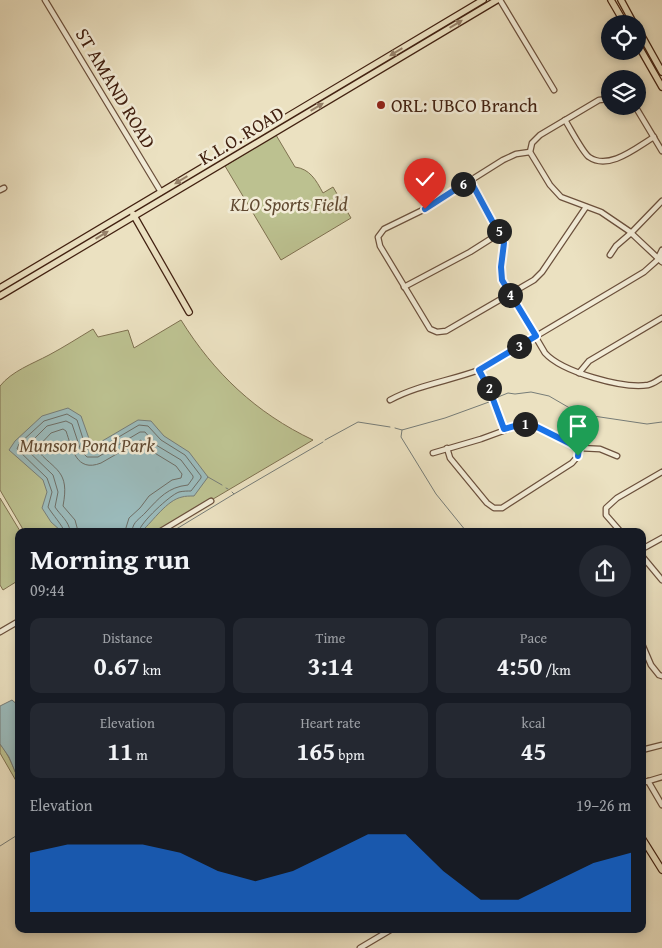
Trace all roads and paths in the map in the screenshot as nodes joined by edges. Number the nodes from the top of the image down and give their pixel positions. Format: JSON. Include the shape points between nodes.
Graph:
{"nodes":[{"id":1,"x":45,"y":0,"type":"edge"},
{"id":2,"x":483,"y":0,"type":"edge"},
{"id":3,"x":498,"y":0,"type":"edge"},
{"id":4,"x":612,"y":0,"type":"edge"},
{"id":5,"x":621,"y":0,"type":"edge"},
{"id":6,"x":620,"y":15,"type":"edge"},
{"id":7,"x":629,"y":15,"type":"edge"},
{"id":8,"x":646,"y":43,"type":"edge"},
{"id":9,"x":646,"y":59,"type":"edge"},
{"id":10,"x":662,"y":72,"type":"edge"},
{"id":11,"x":662,"y":87,"type":"edge"},
{"id":12,"x":554,"y":90,"type":"dead end"},
{"id":13,"x":601,"y":100,"type":"edge"},
{"id":14,"x":641,"y":115,"type":"edge"},
{"id":15,"x":565,"y":120,"type":"junction"},
{"id":16,"x":654,"y":137,"type":"junction"},
{"id":17,"x":662,"y":150,"type":"edge"},
{"id":18,"x":530,"y":152,"type":"junction"},
{"id":19,"x":470,"y":180,"type":"junction"},
{"id":20,"x":161,"y":192,"type":"junction"},
{"id":21,"x":662,"y":201,"type":"edge"},
{"id":22,"x":586,"y":207,"type":"junction"},
{"id":23,"x":132,"y":213,"type":"junction"},
{"id":24,"x":500,"y":233,"type":"junction"},
{"id":25,"x":631,"y":233,"type":"junction"},
{"id":26,"x":662,"y":250,"type":"edge"},
{"id":27,"x":610,"y":255,"type":"dead end"},
{"id":28,"x":661,"y":259,"type":"edge"},
{"id":29,"x":404,"y":287,"type":"junction"},
{"id":30,"x":0,"y":288,"type":"edge"},
{"id":31,"x":510,"y":294,"type":"junction"},
{"id":32,"x":0,"y":296,"type":"edge"},
{"id":33,"x":189,"y":312,"type":"dead end"},
{"id":34,"x":662,"y":318,"type":"edge"},
{"id":35,"x":536,"y":336,"type":"junction"},
{"id":36,"x":479,"y":370,"type":"junction"},
{"id":37,"x":579,"y":373,"type":"junction"},
{"id":38,"x":662,"y":378,"type":"edge"},
{"id":39,"x":390,"y":400,"type":"dead end"},
{"id":40,"x":504,"y":429,"type":"junction"},
{"id":41,"x":447,"y":448,"type":"junction"},
{"id":42,"x":579,"y":448,"type":"junction"},
{"id":43,"x":433,"y":453,"type":"dead end"},
{"id":44,"x":618,"y":456,"type":"dead end"},
{"id":45,"x":662,"y":472,"type":"edge"},
{"id":46,"x":210,"y":501,"type":"dead end"},
{"id":47,"x":166,"y":528,"type":"edge"},
{"id":48,"x":618,"y":528,"type":"edge"},
{"id":49,"x":662,"y":538,"type":"edge"},
{"id":50,"x":646,"y":547,"type":"edge"},
{"id":51,"x":646,"y":561,"type":"edge"},
{"id":52,"x":662,"y":580,"type":"edge"},
{"id":53,"x":15,"y":623,"type":"edge"},
{"id":54,"x":0,"y":632,"type":"edge"},
{"id":55,"x":646,"y":653,"type":"edge"},
{"id":56,"x":662,"y":676,"type":"edge"},
{"id":57,"x":662,"y":745,"type":"edge"},
{"id":58,"x":646,"y":749,"type":"edge"},
{"id":59,"x":662,"y":777,"type":"edge"},
{"id":60,"x":646,"y":782,"type":"edge"},
{"id":61,"x":646,"y":783,"type":"edge"},
{"id":62,"x":662,"y":805,"type":"edge"},
{"id":63,"x":646,"y":844,"type":"edge"},
{"id":64,"x":662,"y":870,"type":"edge"},
{"id":65,"x":385,"y":933,"type":"edge"},
{"id":66,"x":360,"y":948,"type":"edge"}],
"edges":[{"from":1,"to":20,"type":"street","name":"ST AMAND ROAD"},
{"from":2,"to":20,"type":"main road","name":"K.L.O. ROAD","one_way":true},
{"from":3,"to":12,"type":"street"},
{"from":23,"to":3,"type":"main road","name":"K.L.O. ROAD","one_way":true},
{"from":4,"to":6,"type":"main road"},
{"from":5,"to":7,"type":"main road"},
{"from":8,"to":10,"type":"main road"},
{"from":9,"to":11,"type":"main road"},
{"from":13,"to":15,"type":"street"},
{"from":14,"to":16,"type":"street"},
{"from":15,"to":16,"type":"street","via":[[588,157],[598,160],[620,158]]},
{"from":15,"to":18,"type":"street","via":[[540,135]]},
{"from":16,"to":17,"type":"street"},
{"from":18,"to":19,"type":"street","via":[[516,154]]},
{"from":18,"to":22,"type":"street","via":[[561,197]]},
{"from":19,"to":24,"type":"street"},
{"from":19,"to":29,"type":"street","via":[[425,209],[384,229],[378,237]]},
{"from":20,"to":23,"type":"main road","name":"K.L.O. ROAD"},
{"from":21,"to":25,"type":"street"},
{"from":22,"to":25,"type":"street","via":[[601,212]]},
{"from":22,"to":31,"type":"street","via":[[542,272]]},
{"from":23,"to":30,"type":"main road","name":"K.L.O. ROAD"},
{"from":32,"to":23,"type":"main road","name":"K.L.O. ROAD","one_way":true},
{"from":23,"to":33,"type":"main road"},
{"from":24,"to":29,"type":"street"},
{"from":24,"to":31,"type":"street","via":[[504,243],[502,280]]},
{"from":25,"to":27,"type":"street"},
{"from":25,"to":28,"type":"street"},
{"from":26,"to":28,"type":"street"},
{"from":28,"to":35,"type":"street"},
{"from":29,"to":31,"type":"street","via":[[430,329],[437,332],[446,331]]},
{"from":31,"to":35,"type":"street"},
{"from":34,"to":37,"type":"street","via":[[589,362]]},
{"from":35,"to":36,"type":"street"},
{"from":35,"to":37,"type":"street","via":[[551,360]]},
{"from":36,"to":39,"type":"street","via":[[408,390]]},
{"from":36,"to":40,"type":"street"},
{"from":37,"to":38,"type":"street","via":[[640,386]]},
{"from":40,"to":41,"type":"street"},
{"from":40,"to":42,"type":"street","via":[[531,424]]},
{"from":41,"to":42,"type":"street","via":[[450,458],[487,503],[494,508],[502,508],[572,463]]},
{"from":41,"to":43,"type":"street"},
{"from":42,"to":44,"type":"street","via":[[600,449]]},
{"from":45,"to":48,"type":"street","via":[[606,508],[606,514]]},
{"from":46,"to":47,"type":"street"},
{"from":49,"to":50,"type":"street"},
{"from":51,"to":52,"type":"street"},
{"from":53,"to":54,"type":"street"},
{"from":55,"to":56,"type":"street"},
{"from":57,"to":58,"type":"street"},
{"from":59,"to":60,"type":"street"},
{"from":61,"to":62,"type":"street"},
{"from":63,"to":64,"type":"main road"},
{"from":65,"to":66,"type":"street"}]}
